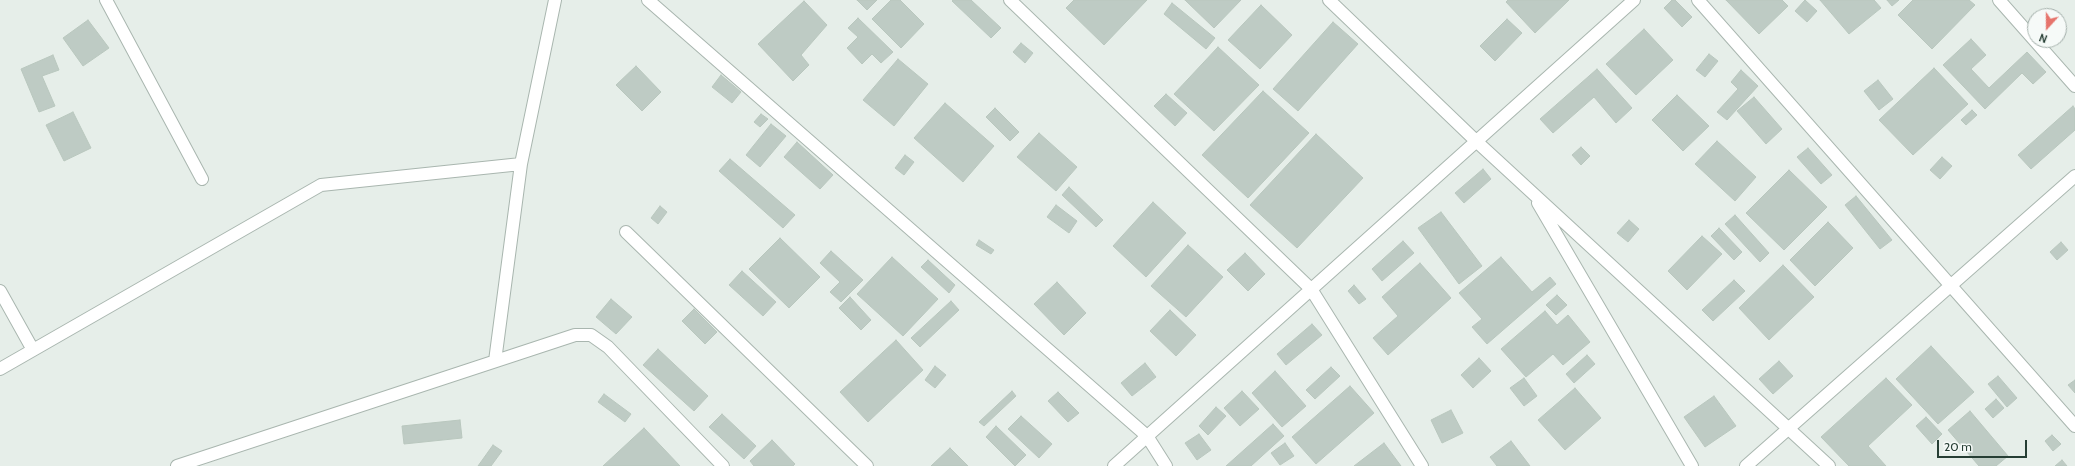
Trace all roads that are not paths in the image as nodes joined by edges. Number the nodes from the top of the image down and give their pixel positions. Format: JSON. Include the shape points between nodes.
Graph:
{"nodes":[{"id":1,"x":106,"y":0,"type":"edge"},
{"id":2,"x":555,"y":0,"type":"edge"},
{"id":3,"x":648,"y":0,"type":"edge"},
{"id":4,"x":1010,"y":0,"type":"edge"},
{"id":5,"x":1329,"y":0,"type":"edge"},
{"id":6,"x":1634,"y":0,"type":"edge"},
{"id":7,"x":1698,"y":0,"type":"edge"},
{"id":8,"x":1999,"y":0,"type":"edge"},
{"id":9,"x":2075,"y":86,"type":"edge"},
{"id":10,"x":1476,"y":141,"type":"junction"},
{"id":11,"x":521,"y":164,"type":"junction"},
{"id":12,"x":2075,"y":176,"type":"edge"},
{"id":13,"x":202,"y":179,"type":"dead end"},
{"id":14,"x":1531,"y":192,"type":"junction"},
{"id":15,"x":626,"y":232,"type":"dead end"},
{"id":16,"x":1951,"y":286,"type":"junction"},
{"id":17,"x":1311,"y":289,"type":"junction"},
{"id":18,"x":0,"y":291,"type":"edge"},
{"id":19,"x":33,"y":350,"type":"junction"},
{"id":20,"x":495,"y":361,"type":"junction"},
{"id":21,"x":0,"y":369,"type":"edge"},
{"id":22,"x":2075,"y":426,"type":"edge"},
{"id":23,"x":1789,"y":428,"type":"junction"},
{"id":24,"x":1147,"y":436,"type":"junction"},
{"id":25,"x":177,"y":466,"type":"edge"},
{"id":26,"x":723,"y":466,"type":"edge"},
{"id":27,"x":867,"y":466,"type":"edge"},
{"id":28,"x":1114,"y":466,"type":"edge"},
{"id":29,"x":1166,"y":466,"type":"edge"},
{"id":30,"x":1422,"y":466,"type":"edge"},
{"id":31,"x":1692,"y":466,"type":"edge"},
{"id":32,"x":1746,"y":466,"type":"edge"},
{"id":33,"x":1829,"y":466,"type":"edge"}],
"edges":[{"from":1,"to":13,"type":"street"},
{"from":2,"to":11,"type":"street"},
{"from":3,"to":24,"type":"street"},
{"from":4,"to":17,"type":"street"},
{"from":5,"to":10,"type":"street"},
{"from":6,"to":10,"type":"street"},
{"from":7,"to":16,"type":"street"},
{"from":8,"to":9,"type":"street"},
{"from":10,"to":14,"type":"street"},
{"from":10,"to":17,"type":"street"},
{"from":11,"to":19,"type":"street","via":[[321,185]]},
{"from":11,"to":20,"type":"street"},
{"from":12,"to":16,"type":"street"},
{"from":14,"to":23,"type":"street"},
{"from":14,"to":31,"type":"street"},
{"from":15,"to":27,"type":"street"},
{"from":16,"to":22,"type":"street"},
{"from":16,"to":23,"type":"street"},
{"from":17,"to":24,"type":"street"},
{"from":17,"to":30,"type":"street"},
{"from":18,"to":19,"type":"street"},
{"from":19,"to":21,"type":"street"},
{"from":20,"to":25,"type":"street"},
{"from":20,"to":26,"type":"street","via":[[575,335],[591,335],[608,347]]},
{"from":23,"to":32,"type":"street"},
{"from":23,"to":33,"type":"street"},
{"from":24,"to":28,"type":"street"},
{"from":24,"to":29,"type":"street"}]}
